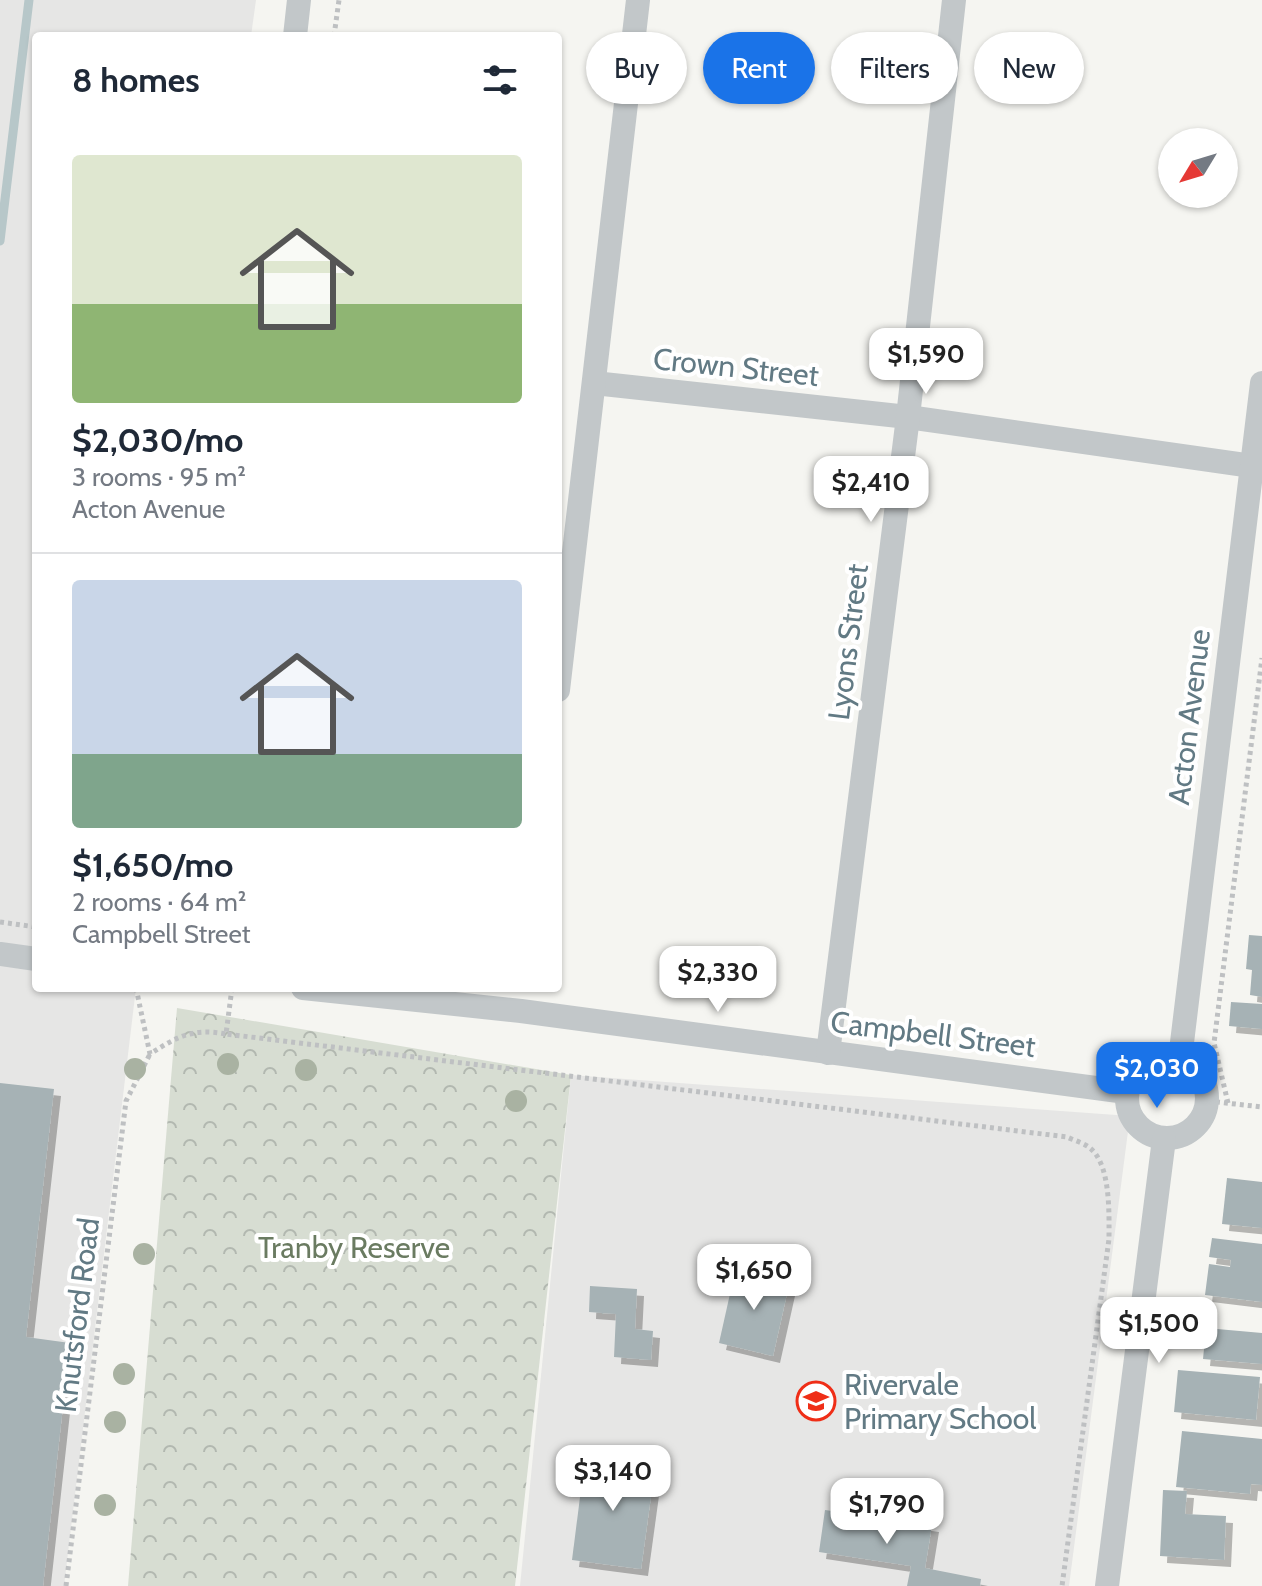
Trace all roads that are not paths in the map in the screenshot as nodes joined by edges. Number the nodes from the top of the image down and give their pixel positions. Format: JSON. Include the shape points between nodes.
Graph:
{"nodes":[{"id":1,"x":299,"y":0,"type":"edge"},
{"id":2,"x":638,"y":0,"type":"edge"},
{"id":3,"x":954,"y":0,"type":"edge"},
{"id":4,"x":295,"y":32,"type":"edge"},
{"id":5,"x":594,"y":383,"type":"junction"},
{"id":6,"x":1262,"y":383,"type":"edge"},
{"id":7,"x":908,"y":417,"type":"junction"},
{"id":8,"x":1252,"y":466,"type":"junction"},
{"id":9,"x":562,"y":656,"type":"edge"},
{"id":10,"x":0,"y":954,"type":"edge"},
{"id":11,"x":32,"y":958,"type":"edge"},
{"id":12,"x":383,"y":992,"type":"edge"},
{"id":13,"x":522,"y":999,"type":"edge"},
{"id":14,"x":828,"y":1053,"type":"junction"},
{"id":15,"x":1180,"y":1059,"type":"junction"},
{"id":16,"x":1126,"y":1092,"type":"junction"},
{"id":17,"x":1164,"y":1139,"type":"junction"},
{"id":18,"x":1107,"y":1586,"type":"edge"}],
"edges":[{"from":1,"to":4,"type":"street"},
{"from":2,"to":5,"type":"street"},
{"from":3,"to":7,"type":"street","name":"Lyons Street"},
{"from":5,"to":7,"type":"street","name":"Crown Street"},
{"from":5,"to":9,"type":"street"},
{"from":6,"to":8,"type":"street","name":"Acton Avenue"},
{"from":7,"to":8,"type":"street","name":"Crown Street"},
{"from":7,"to":14,"type":"street","name":"Lyons Street"},
{"from":8,"to":15,"type":"street","name":"Acton Avenue"},
{"from":10,"to":11,"type":"street"},
{"from":12,"to":13,"type":"street","name":"Campbell Street"},
{"from":13,"to":14,"type":"street","name":"Campbell Street"},
{"from":14,"to":16,"type":"street","name":"Campbell Street"},
{"from":15,"to":16,"type":"street","via":[[1157,1058],[1135,1072]]},
{"from":15,"to":17,"type":"street","via":[[1195,1067],[1218,1102],[1183,1136]]},
{"from":16,"to":17,"type":"street","via":[[1130,1116],[1144,1132]]},
{"from":17,"to":18,"type":"street"}]}
